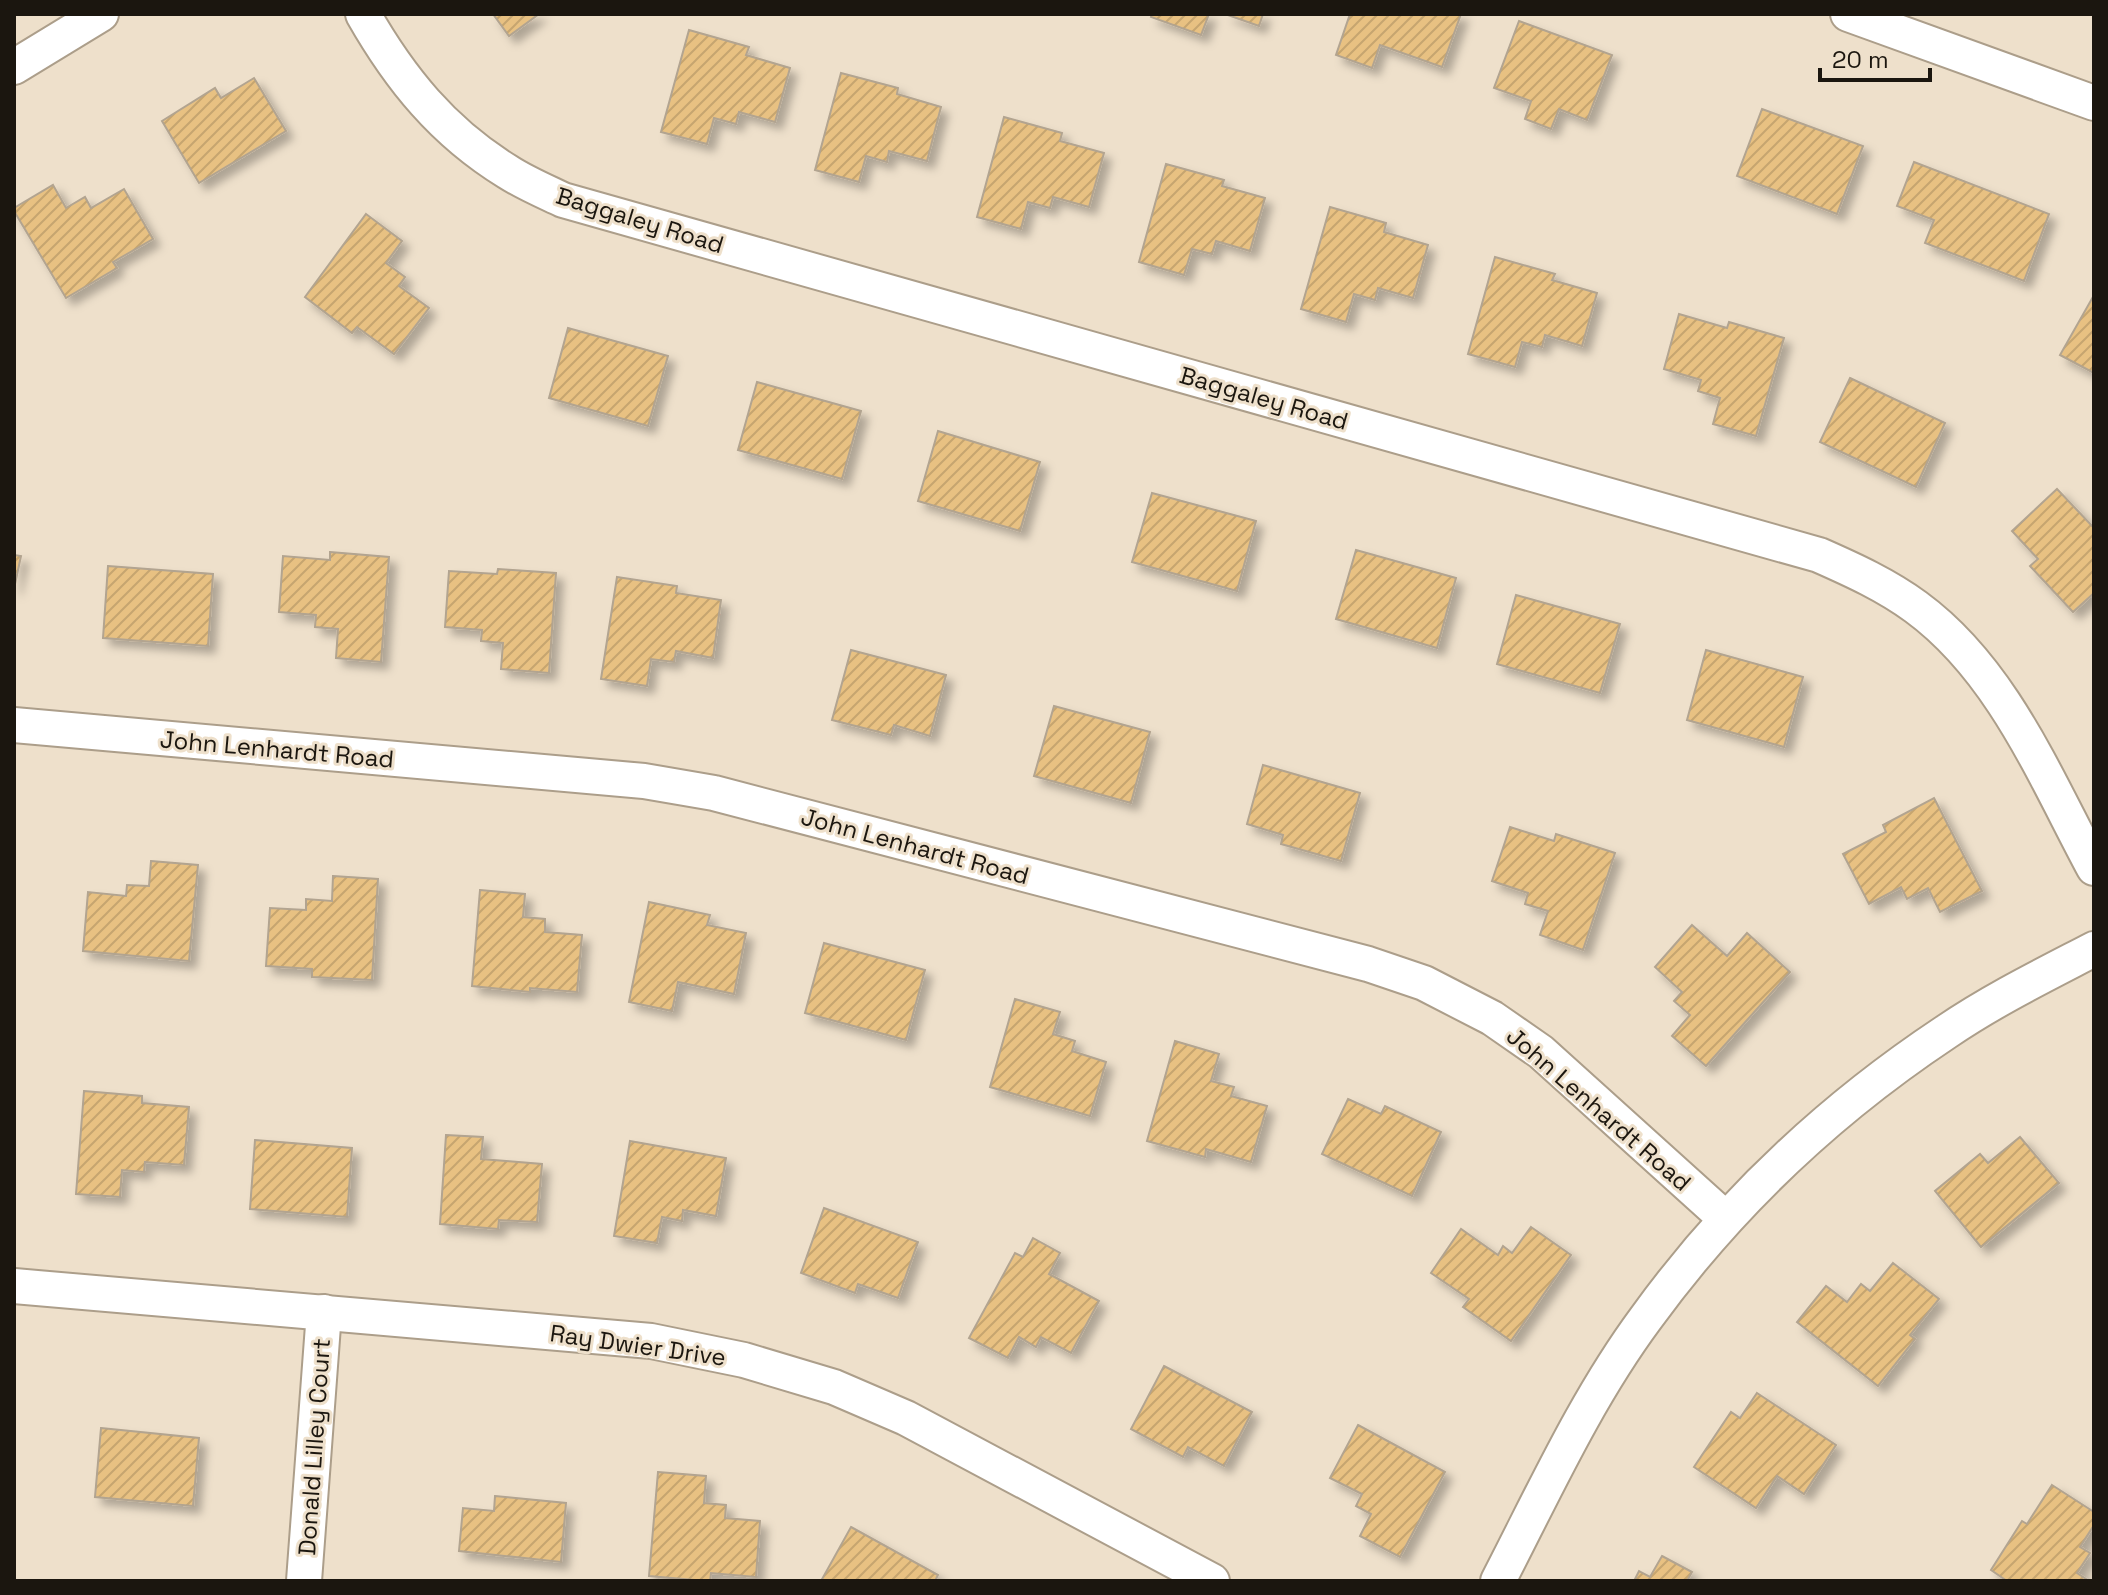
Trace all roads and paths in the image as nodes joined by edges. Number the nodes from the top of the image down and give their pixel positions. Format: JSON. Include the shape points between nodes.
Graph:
{"nodes":[{"id":1,"x":101,"y":14,"type":"edge"},
{"id":2,"x":363,"y":14,"type":"edge"},
{"id":3,"x":1848,"y":14,"type":"edge"},
{"id":4,"x":14,"y":67,"type":"edge"},
{"id":5,"x":2094,"y":103,"type":"edge"},
{"id":6,"x":14,"y":725,"type":"edge"},
{"id":7,"x":2094,"y":868,"type":"edge"},
{"id":8,"x":2094,"y":949,"type":"edge"},
{"id":9,"x":1726,"y":1219,"type":"junction"},
{"id":10,"x":14,"y":1286,"type":"edge"},
{"id":11,"x":324,"y":1312,"type":"junction"},
{"id":12,"x":304,"y":1581,"type":"edge"},
{"id":13,"x":1212,"y":1581,"type":"edge"},
{"id":14,"x":1498,"y":1581,"type":"edge"}],
"edges":[{"from":1,"to":4,"type":"street"},
{"from":2,"to":7,"type":"street","name":"Baggaley Road","via":[[416,95],[464,142],[509,173],[563,200],[1819,555],[1877,580],[1965,651],[2003,701]]},
{"from":3,"to":5,"type":"street"},
{"from":6,"to":9,"type":"street","name":"John Lenhardt Road","via":[[644,781],[714,793],[1368,964],[1424,983],[1541,1052]]},
{"from":8,"to":9,"type":"street","via":[[1949,1030],[1870,1085],[1797,1147]]},
{"from":9,"to":14,"type":"street","via":[[1645,1319],[1593,1399]]},
{"from":10,"to":11,"type":"street","name":"Ray Dwier Drive"},
{"from":11,"to":12,"type":"street","name":"Donald Lilley Court"},
{"from":11,"to":13,"type":"street","name":"Ray Dwier Drive","via":[[651,1341],[744,1360],[834,1387],[906,1418]]}]}
